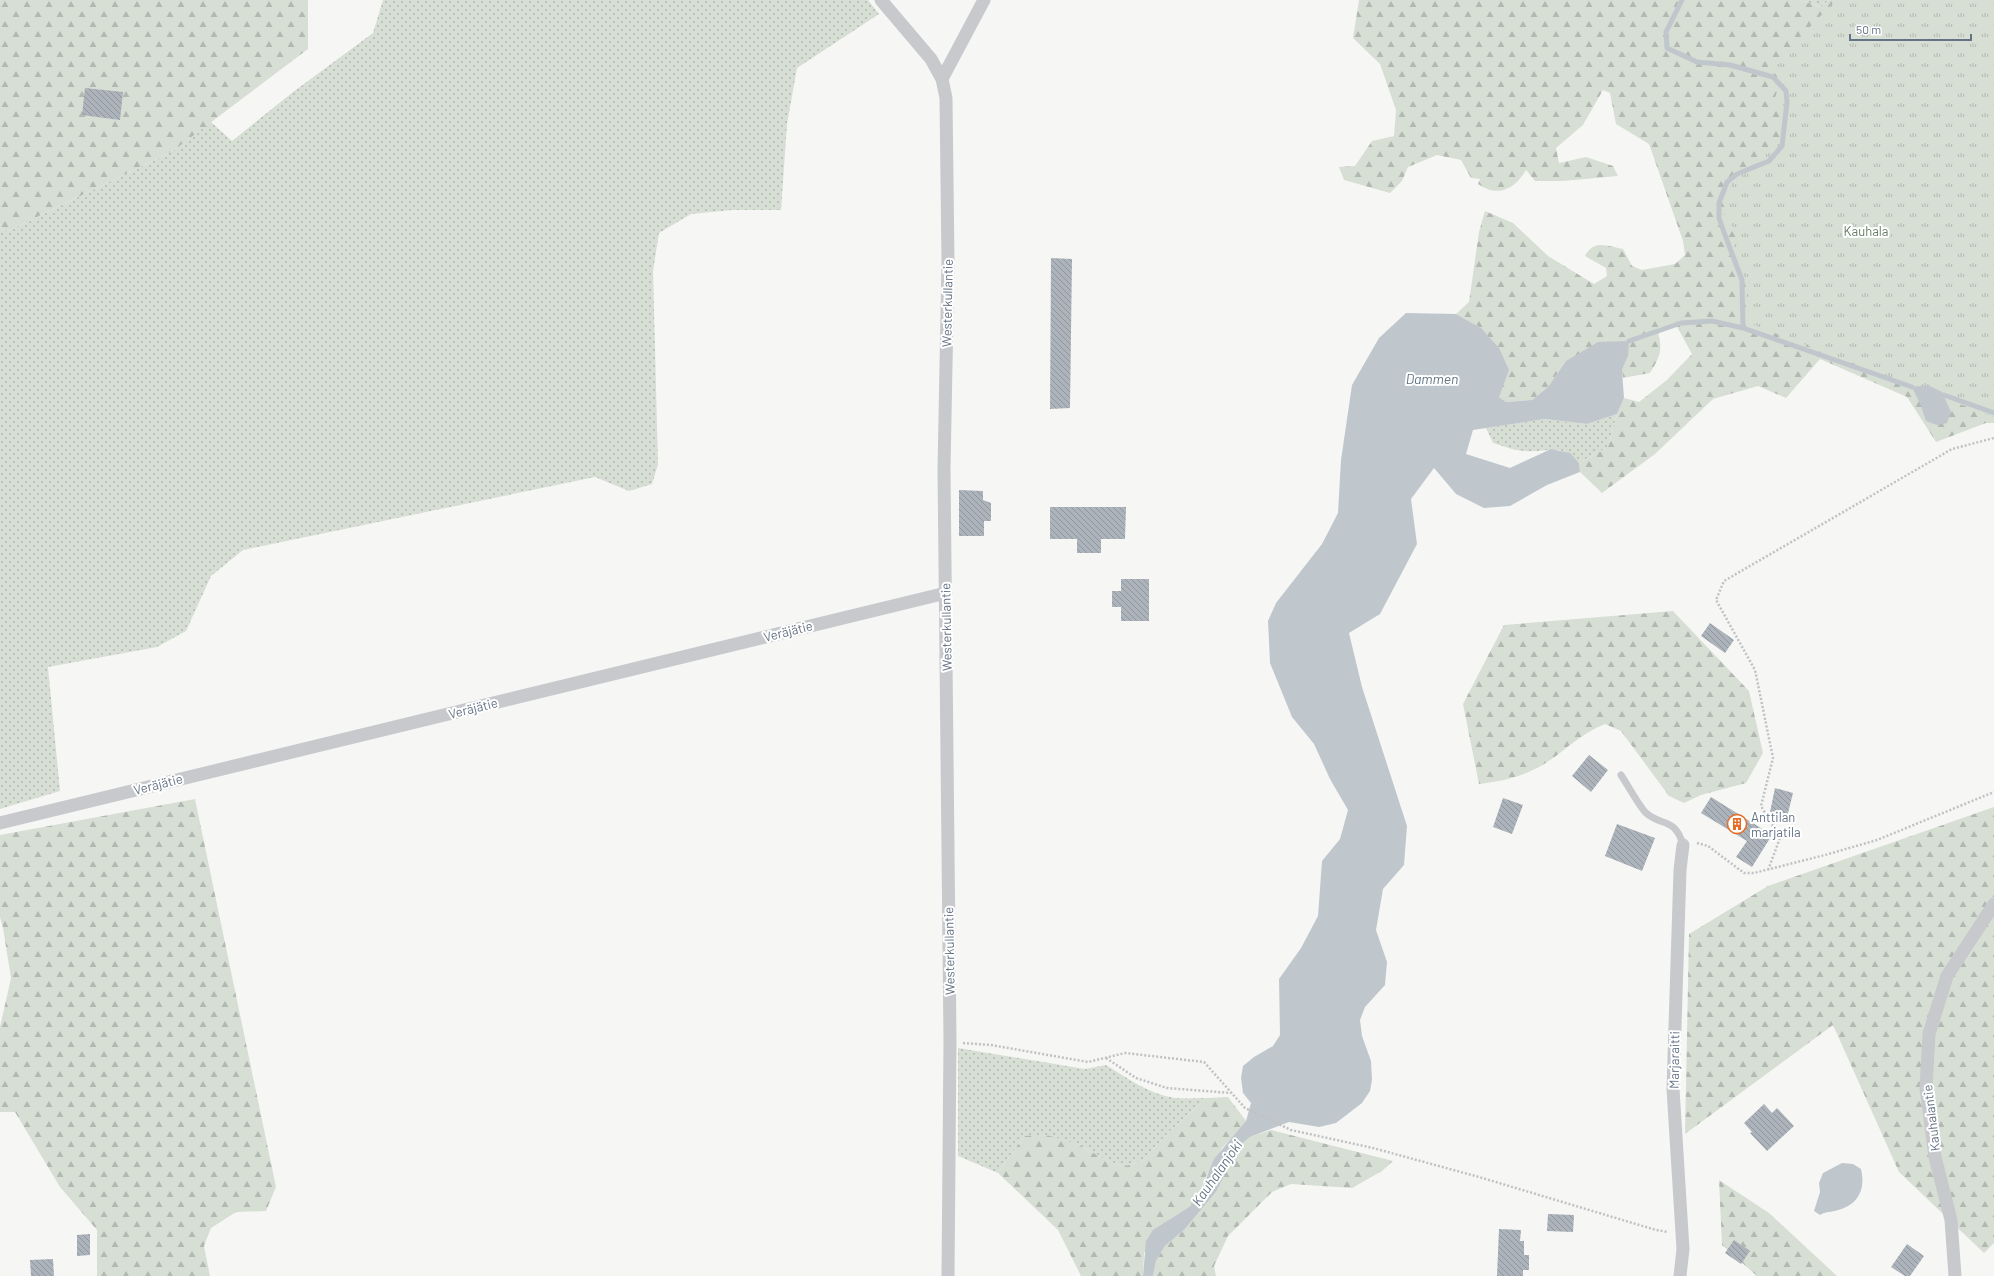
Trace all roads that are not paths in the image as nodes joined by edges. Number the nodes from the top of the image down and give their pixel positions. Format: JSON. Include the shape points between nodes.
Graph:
{"nodes":[{"id":1,"x":881,"y":0,"type":"edge"},
{"id":2,"x":984,"y":0,"type":"edge"},
{"id":3,"x":942,"y":79,"type":"junction"},
{"id":4,"x":946,"y":593,"type":"junction"},
{"id":5,"x":1621,"y":775,"type":"dead end"},
{"id":6,"x":0,"y":823,"type":"edge"},
{"id":7,"x":1683,"y":845,"type":"joint"},
{"id":8,"x":1994,"y":904,"type":"edge"},
{"id":9,"x":948,"y":1276,"type":"edge"},
{"id":10,"x":1680,"y":1276,"type":"edge"},
{"id":11,"x":1955,"y":1276,"type":"edge"}],
"edges":[{"from":1,"to":3,"type":"street","name":"Westerkullantie","via":[[931,60]]},
{"from":2,"to":3,"type":"street"},
{"from":3,"to":4,"type":"street","name":"Westerkullantie","via":[[946,98],[948,254],[944,469]]},
{"from":4,"to":6,"type":"street","name":"Veräjätie"},
{"from":4,"to":9,"type":"street","name":"Westerkullantie","via":[[950,1041]]},
{"from":5,"to":7,"type":"lane","via":[[1646,813],[1680,833]]},
{"from":7,"to":10,"type":"street","name":"Marjaraitti","via":[[1673,1089],[1683,1248]]},
{"from":8,"to":11,"type":"street","name":"Kauhalantie","via":[[1947,976],[1928,1034],[1926,1088],[1935,1157],[1951,1220]]}]}
